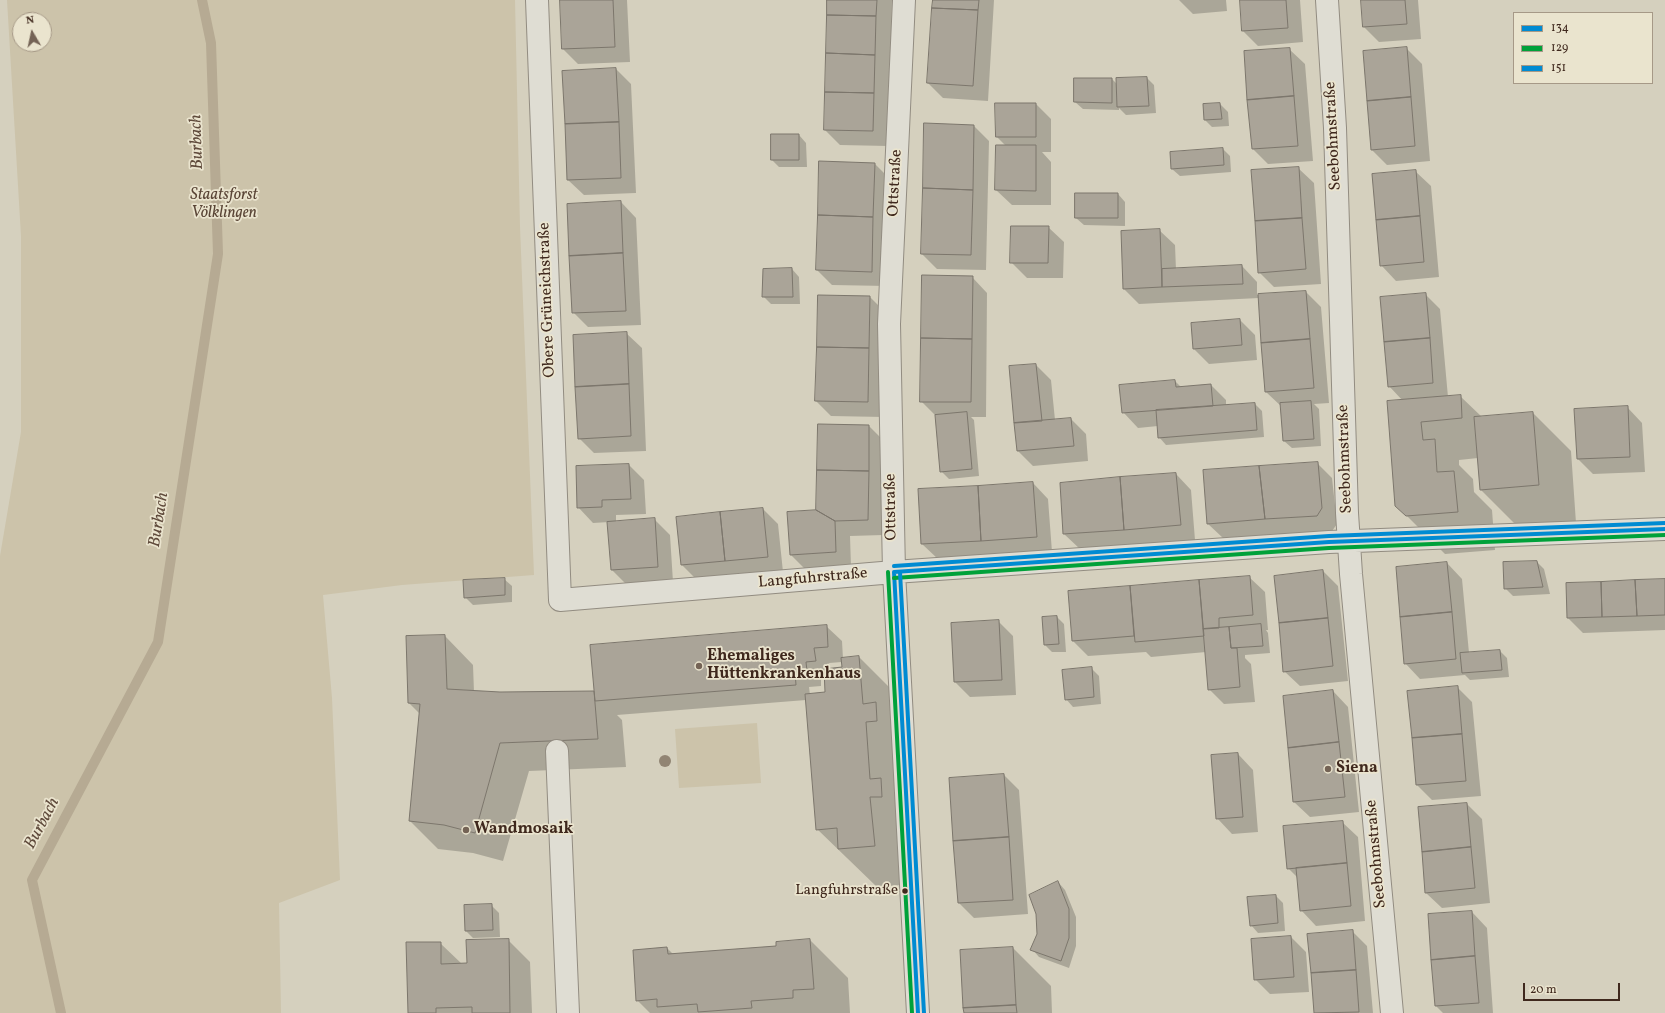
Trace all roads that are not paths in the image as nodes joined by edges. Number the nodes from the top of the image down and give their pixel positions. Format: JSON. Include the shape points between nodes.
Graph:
{"nodes":[{"id":1,"x":537,"y":0,"type":"edge"},
{"id":2,"x":904,"y":0,"type":"edge"},
{"id":3,"x":1327,"y":0,"type":"edge"},
{"id":4,"x":1665,"y":529,"type":"edge"},
{"id":5,"x":1349,"y":541,"type":"junction"},
{"id":6,"x":894,"y":572,"type":"junction"},
{"id":7,"x":560,"y":600,"type":"joint"},
{"id":8,"x":557,"y":751,"type":"dead end"},
{"id":9,"x":568,"y":1013,"type":"edge"},
{"id":10,"x":918,"y":1013,"type":"edge"},
{"id":11,"x":1392,"y":1013,"type":"edge"}],
"edges":[{"from":1,"to":7,"type":"street","name":"Obere Grüneichstraße"},
{"from":2,"to":6,"type":"street","name":"Ottstraße","via":[[889,324]]},
{"from":3,"to":5,"type":"street","name":"Seebohmstraße","via":[[1335,128]]},
{"from":4,"to":5,"type":"street","name":"Langfuhrstraße"},
{"from":5,"to":6,"type":"street","name":"Langfuhrstraße"},
{"from":5,"to":11,"type":"street","name":"Seebohmstraße"},
{"from":6,"to":7,"type":"street","name":"Langfuhrstraße"},
{"from":6,"to":10,"type":"street","name":"Ottstraße"},
{"from":8,"to":9,"type":"street"}]}
